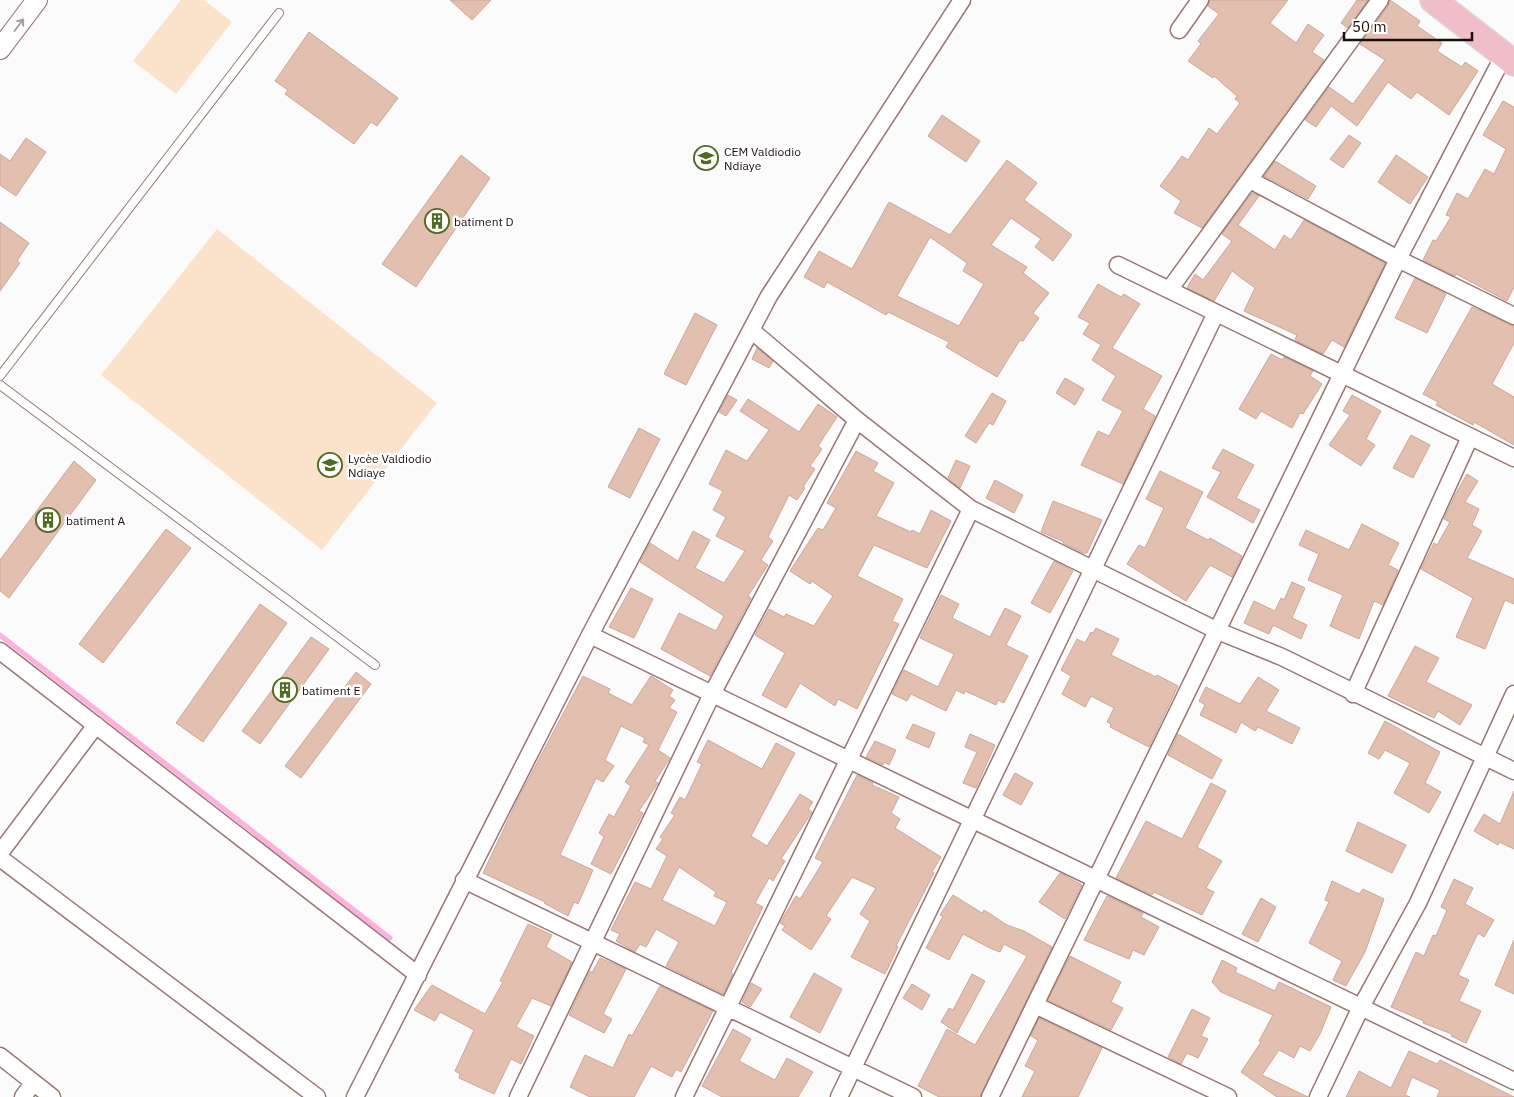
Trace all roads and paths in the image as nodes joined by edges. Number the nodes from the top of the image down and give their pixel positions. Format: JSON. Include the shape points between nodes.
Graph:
{"nodes":[{"id":1,"x":38,"y":0,"type":"edge"},
{"id":2,"x":962,"y":0,"type":"edge"},
{"id":3,"x":1200,"y":0,"type":"edge"},
{"id":4,"x":1380,"y":0,"type":"edge"},
{"id":5,"x":1433,"y":0,"type":"edge"},
{"id":6,"x":279,"y":13,"type":"dead end"},
{"id":7,"x":1179,"y":30,"type":"dead end"},
{"id":8,"x":0,"y":49,"type":"edge"},
{"id":9,"x":1509,"y":59,"type":"edge"},
{"id":10,"x":1250,"y":180,"type":"junction"},
{"id":11,"x":1398,"y":259,"type":"junction"},
{"id":12,"x":1118,"y":265,"type":"dead end"},
{"id":13,"x":1169,"y":290,"type":"junction"},
{"id":14,"x":1216,"y":313,"type":"junction"},
{"id":15,"x":1514,"y":316,"type":"edge"},
{"id":16,"x":751,"y":330,"type":"junction"},
{"id":17,"x":1341,"y":375,"type":"junction"},
{"id":18,"x":0,"y":376,"type":"edge"},
{"id":19,"x":0,"y":385,"type":"edge"},
{"id":20,"x":857,"y":420,"type":"junction"},
{"id":21,"x":1470,"y":436,"type":"junction"},
{"id":22,"x":1514,"y":458,"type":"edge"},
{"id":23,"x":971,"y":509,"type":"junction"},
{"id":24,"x":1093,"y":568,"type":"junction"},
{"id":25,"x":1218,"y":631,"type":"junction"},
{"id":26,"x":590,"y":635,"type":"junction"},
{"id":27,"x":0,"y":651,"type":"edge"},
{"id":28,"x":375,"y":665,"type":"dead end"},
{"id":29,"x":712,"y":694,"type":"junction"},
{"id":30,"x":1353,"y":694,"type":"junction"},
{"id":31,"x":1514,"y":694,"type":"edge"},
{"id":32,"x":96,"y":725,"type":"junction"},
{"id":33,"x":1483,"y":757,"type":"junction"},
{"id":34,"x":848,"y":760,"type":"junction"},
{"id":35,"x":1514,"y":772,"type":"edge"},
{"id":36,"x":973,"y":819,"type":"junction"},
{"id":37,"x":0,"y":853,"type":"edge"},
{"id":38,"x":0,"y":858,"type":"edge"},
{"id":39,"x":1096,"y":879,"type":"junction"},
{"id":40,"x":464,"y":880,"type":"junction"},
{"id":41,"x":592,"y":943,"type":"junction"},
{"id":42,"x":418,"y":975,"type":"junction"},
{"id":43,"x":1035,"y":1005,"type":"junction"},
{"id":44,"x":1361,"y":1007,"type":"junction"},
{"id":45,"x":727,"y":1008,"type":"junction"},
{"id":46,"x":0,"y":1056,"type":"edge"},
{"id":47,"x":853,"y":1069,"type":"junction"},
{"id":48,"x":1514,"y":1081,"type":"edge"},
{"id":49,"x":33,"y":1083,"type":"junction"},
{"id":50,"x":23,"y":1097,"type":"edge"},
{"id":51,"x":52,"y":1097,"type":"edge"},
{"id":52,"x":317,"y":1097,"type":"edge"},
{"id":53,"x":355,"y":1097,"type":"edge"},
{"id":54,"x":518,"y":1097,"type":"edge"},
{"id":55,"x":684,"y":1097,"type":"edge"},
{"id":56,"x":839,"y":1097,"type":"edge"},
{"id":57,"x":913,"y":1097,"type":"edge"},
{"id":58,"x":990,"y":1097,"type":"edge"},
{"id":59,"x":1228,"y":1097,"type":"edge"},
{"id":60,"x":1318,"y":1097,"type":"edge"}],
"edges":[{"from":8,"to":1,"type":"street","one_way":true},
{"from":2,"to":16,"type":"street","via":[[769,296]]},
{"from":3,"to":7,"type":"street"},
{"from":4,"to":10,"type":"street"},
{"from":5,"to":9,"type":"main road"},
{"from":6,"to":18,"type":"lane"},
{"from":9,"to":11,"type":"street"},
{"from":10,"to":11,"type":"street"},
{"from":10,"to":13,"type":"street"},
{"from":11,"to":15,"type":"street"},
{"from":11,"to":17,"type":"street"},
{"from":12,"to":13,"type":"street"},
{"from":13,"to":14,"type":"street"},
{"from":14,"to":17,"type":"street"},
{"from":14,"to":24,"type":"street"},
{"from":16,"to":20,"type":"street"},
{"from":16,"to":26,"type":"street"},
{"from":17,"to":21,"type":"street"},
{"from":17,"to":25,"type":"street"},
{"from":19,"to":28,"type":"lane"},
{"from":20,"to":23,"type":"street"},
{"from":20,"to":29,"type":"street"},
{"from":21,"to":22,"type":"street"},
{"from":21,"to":30,"type":"street"},
{"from":23,"to":24,"type":"street"},
{"from":23,"to":34,"type":"street"},
{"from":24,"to":25,"type":"street"},
{"from":24,"to":36,"type":"street"},
{"from":25,"to":30,"type":"street","via":[[1282,657]]},
{"from":25,"to":39,"type":"street"},
{"from":26,"to":29,"type":"street"},
{"from":26,"to":40,"type":"street"},
{"from":27,"to":32,"type":"street"},
{"from":29,"to":34,"type":"street"},
{"from":29,"to":41,"type":"street"},
{"from":30,"to":33,"type":"street"},
{"from":31,"to":33,"type":"street"},
{"from":32,"to":37,"type":"street"},
{"from":32,"to":42,"type":"street"},
{"from":33,"to":35,"type":"street"},
{"from":33,"to":44,"type":"street","via":[[1418,904]]},
{"from":34,"to":36,"type":"street"},
{"from":34,"to":45,"type":"street"},
{"from":36,"to":39,"type":"street"},
{"from":36,"to":47,"type":"street"},
{"from":38,"to":52,"type":"street"},
{"from":39,"to":43,"type":"street"},
{"from":39,"to":44,"type":"street"},
{"from":40,"to":41,"type":"street"},
{"from":40,"to":42,"type":"street"},
{"from":41,"to":45,"type":"street"},
{"from":41,"to":54,"type":"street"},
{"from":42,"to":53,"type":"street"},
{"from":43,"to":58,"type":"street"},
{"from":43,"to":59,"type":"street"},
{"from":44,"to":48,"type":"street"},
{"from":44,"to":60,"type":"street"},
{"from":45,"to":47,"type":"street"},
{"from":45,"to":55,"type":"street"},
{"from":46,"to":49,"type":"street"},
{"from":47,"to":56,"type":"street"},
{"from":47,"to":57,"type":"street"},
{"from":49,"to":50,"type":"street"},
{"from":49,"to":51,"type":"street"}]}
